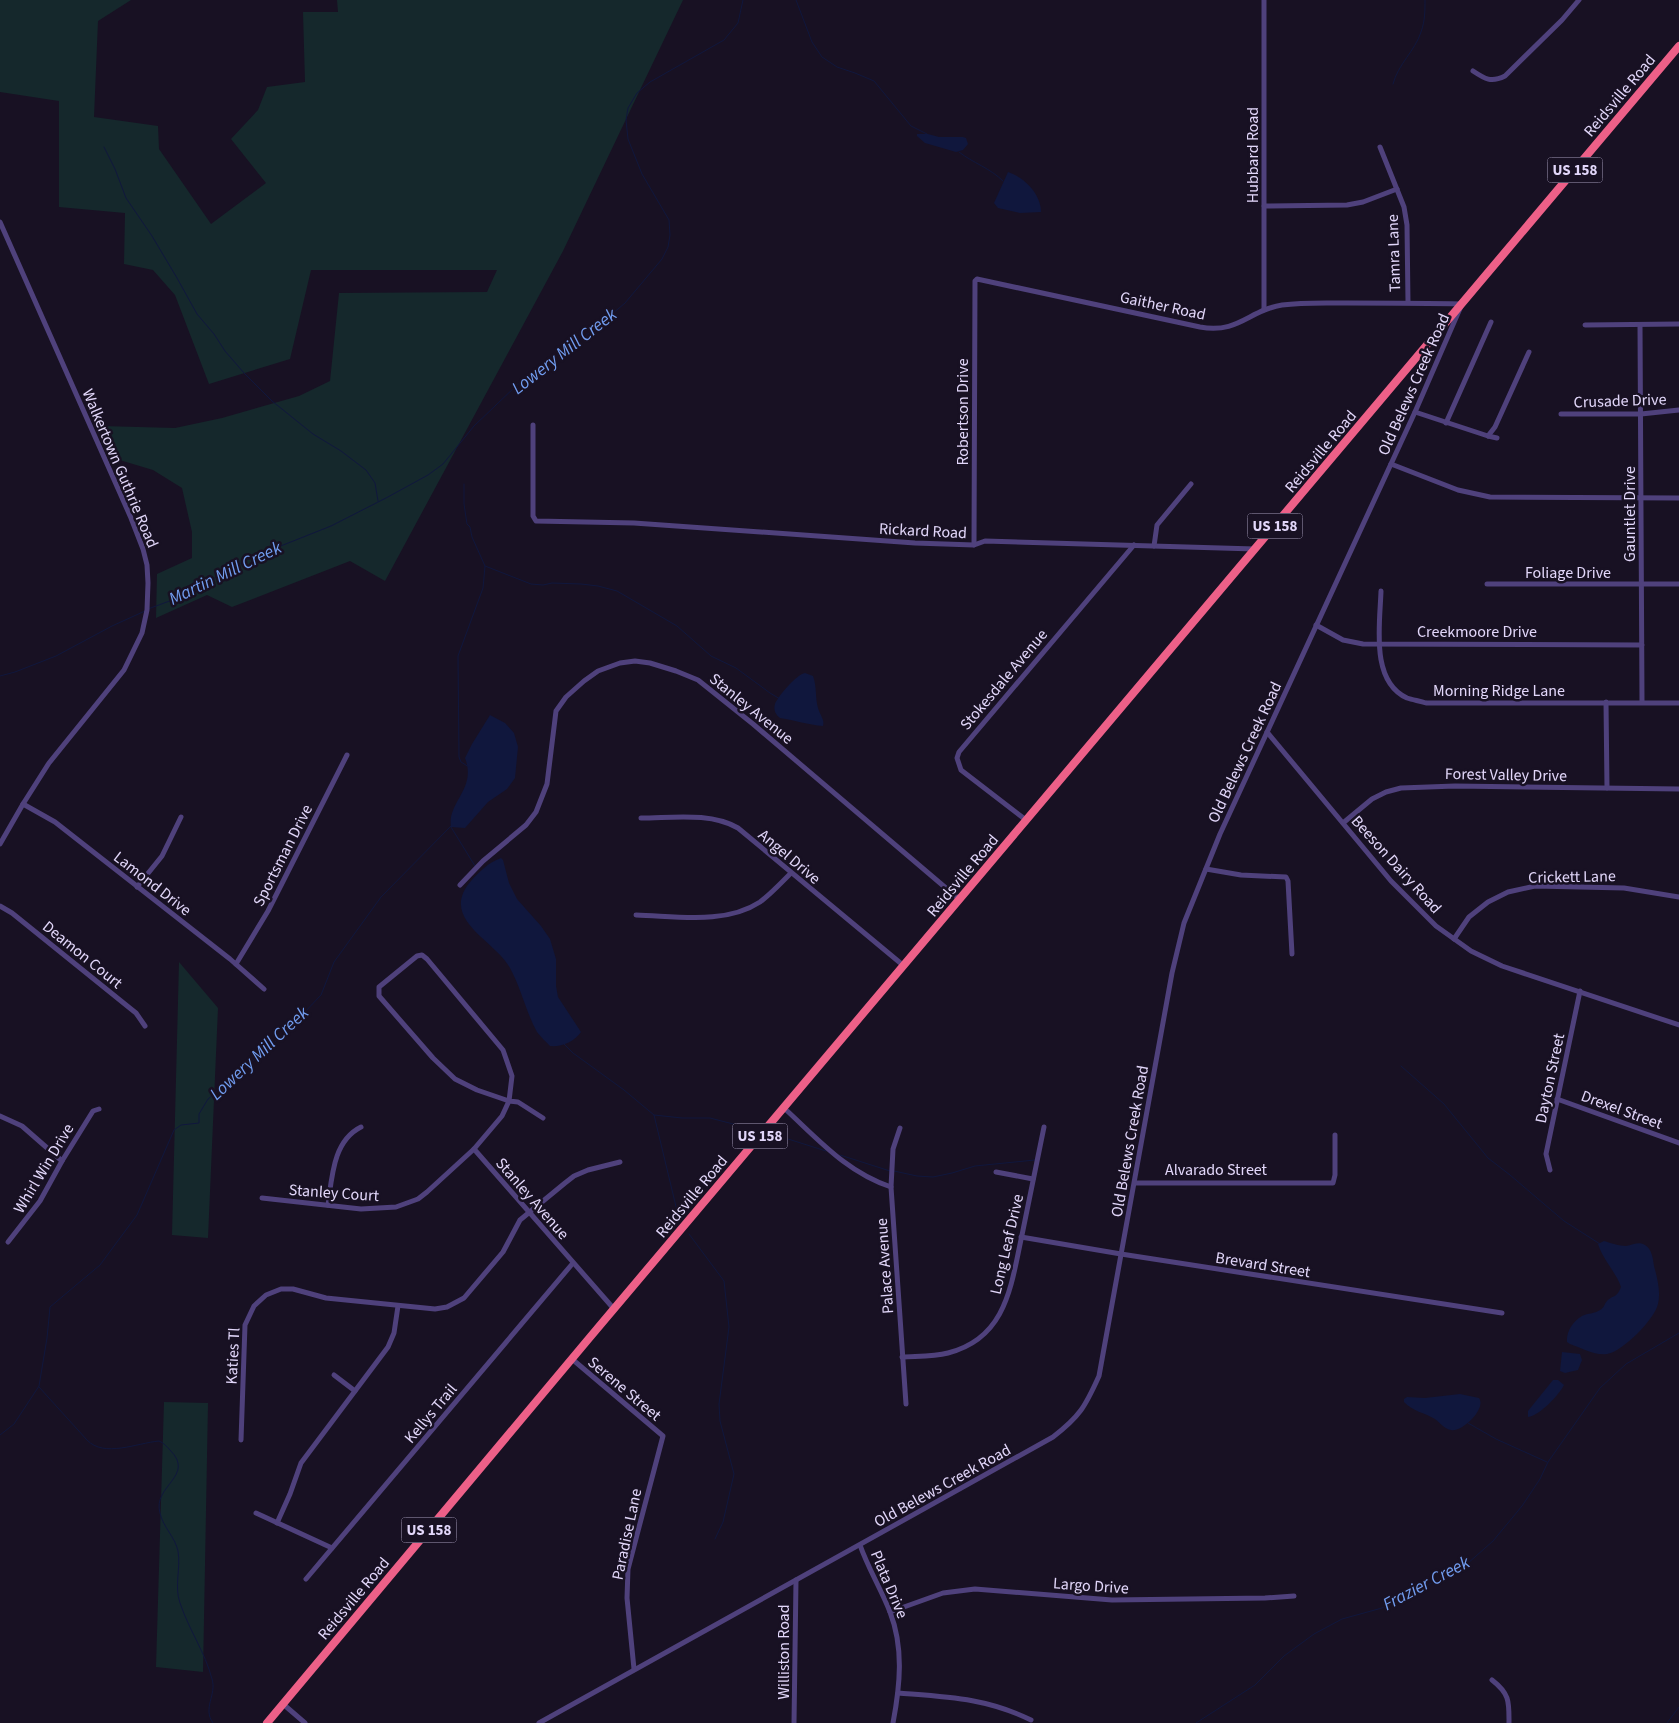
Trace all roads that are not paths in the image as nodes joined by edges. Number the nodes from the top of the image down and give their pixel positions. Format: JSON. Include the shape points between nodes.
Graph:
{"nodes":[{"id":1,"x":1264,"y":0,"type":"edge"},
{"id":2,"x":1579,"y":0,"type":"edge"},
{"id":3,"x":1679,"y":46,"type":"edge"},
{"id":4,"x":1473,"y":71,"type":"dead end"},
{"id":5,"x":1380,"y":147,"type":"dead end"},
{"id":6,"x":1397,"y":189,"type":"junction"},
{"id":7,"x":1264,"y":206,"type":"junction"},
{"id":8,"x":0,"y":222,"type":"edge"},
{"id":9,"x":977,"y":279,"type":"joint"},
{"id":10,"x":1408,"y":302,"type":"junction"},
{"id":11,"x":1462,"y":304,"type":"junction"},
{"id":12,"x":1264,"y":309,"type":"junction"},
{"id":13,"x":1491,"y":322,"type":"dead end"},
{"id":14,"x":1679,"y":324,"type":"edge"},
{"id":15,"x":1586,"y":325,"type":"dead end"},
{"id":16,"x":1640,"y":325,"type":"junction"},
{"id":17,"x":1528,"y":352,"type":"dead end"},
{"id":18,"x":1679,"y":410,"type":"edge"},
{"id":19,"x":1415,"y":412,"type":"junction"},
{"id":20,"x":1561,"y":414,"type":"dead end"},
{"id":21,"x":1641,"y":414,"type":"junction"},
{"id":22,"x":1446,"y":423,"type":"junction"},
{"id":23,"x":533,"y":425,"type":"dead end"},
{"id":24,"x":1488,"y":436,"type":"junction"},
{"id":25,"x":1497,"y":438,"type":"dead end"},
{"id":26,"x":1391,"y":464,"type":"junction"},
{"id":27,"x":1191,"y":484,"type":"dead end"},
{"id":28,"x":1642,"y":498,"type":"junction"},
{"id":29,"x":1679,"y":498,"type":"edge"},
{"id":30,"x":974,"y":545,"type":"junction"},
{"id":31,"x":1134,"y":546,"type":"junction"},
{"id":32,"x":1154,"y":546,"type":"junction"},
{"id":33,"x":1255,"y":549,"type":"junction"},
{"id":34,"x":1487,"y":584,"type":"dead end"},
{"id":35,"x":1642,"y":584,"type":"junction"},
{"id":36,"x":1679,"y":584,"type":"edge"},
{"id":37,"x":1381,"y":591,"type":"dead end"},
{"id":38,"x":1316,"y":625,"type":"junction"},
{"id":39,"x":1380,"y":644,"type":"junction"},
{"id":40,"x":1642,"y":645,"type":"junction"},
{"id":41,"x":1606,"y":702,"type":"junction"},
{"id":42,"x":1642,"y":702,"type":"junction"},
{"id":43,"x":1679,"y":703,"type":"edge"},
{"id":44,"x":1267,"y":732,"type":"junction"},
{"id":45,"x":347,"y":755,"type":"dead end"},
{"id":46,"x":1606,"y":788,"type":"junction"},
{"id":47,"x":1679,"y":789,"type":"edge"},
{"id":48,"x":23,"y":804,"type":"junction"},
{"id":49,"x":181,"y":817,"type":"dead end"},
{"id":50,"x":641,"y":818,"type":"dead end"},
{"id":51,"x":1026,"y":820,"type":"junction"},
{"id":52,"x":1343,"y":823,"type":"junction"},
{"id":53,"x":0,"y":844,"type":"edge"},
{"id":54,"x":1206,"y":869,"type":"junction"},
{"id":55,"x":791,"y":873,"type":"junction"},
{"id":56,"x":460,"y":884,"type":"dead end"},
{"id":57,"x":137,"y":887,"type":"junction"},
{"id":58,"x":1679,"y":897,"type":"edge"},
{"id":59,"x":960,"y":900,"type":"junction"},
{"id":60,"x":0,"y":906,"type":"edge"},
{"id":61,"x":636,"y":915,"type":"dead end"},
{"id":62,"x":1454,"y":939,"type":"junction"},
{"id":63,"x":1292,"y":954,"type":"dead end"},
{"id":64,"x":236,"y":964,"type":"junction"},
{"id":65,"x":904,"y":966,"type":"junction"},
{"id":66,"x":264,"y":989,"type":"dead end"},
{"id":67,"x":1580,"y":991,"type":"junction"},
{"id":68,"x":145,"y":1026,"type":"dead end"},
{"id":69,"x":1679,"y":1026,"type":"edge"},
{"id":70,"x":1557,"y":1099,"type":"junction"},
{"id":71,"x":509,"y":1100,"type":"junction"},
{"id":72,"x":784,"y":1108,"type":"junction"},
{"id":73,"x":99,"y":1109,"type":"dead end"},
{"id":74,"x":0,"y":1116,"type":"edge"},
{"id":75,"x":543,"y":1118,"type":"dead end"},
{"id":76,"x":1044,"y":1126,"type":"dead end"},
{"id":77,"x":361,"y":1127,"type":"dead end"},
{"id":78,"x":900,"y":1128,"type":"dead end"},
{"id":79,"x":1335,"y":1135,"type":"dead end"},
{"id":80,"x":1679,"y":1143,"type":"edge"},
{"id":81,"x":474,"y":1149,"type":"junction"},
{"id":82,"x":62,"y":1161,"type":"junction"},
{"id":83,"x":620,"y":1162,"type":"dead end"},
{"id":84,"x":1550,"y":1170,"type":"dead end"},
{"id":85,"x":996,"y":1172,"type":"dead end"},
{"id":86,"x":1033,"y":1179,"type":"junction"},
{"id":87,"x":1135,"y":1182,"type":"junction"},
{"id":88,"x":891,"y":1187,"type":"junction"},
{"id":89,"x":262,"y":1198,"type":"dead end"},
{"id":90,"x":328,"y":1205,"type":"junction"},
{"id":91,"x":530,"y":1213,"type":"junction"},
{"id":92,"x":1021,"y":1237,"type":"junction"},
{"id":93,"x":8,"y":1242,"type":"dead end"},
{"id":94,"x":1121,"y":1254,"type":"junction"},
{"id":95,"x":573,"y":1262,"type":"junction"},
{"id":96,"x":398,"y":1306,"type":"junction"},
{"id":97,"x":614,"y":1309,"type":"junction"},
{"id":98,"x":1502,"y":1313,"type":"dead end"},
{"id":99,"x":902,"y":1357,"type":"junction"},
{"id":100,"x":572,"y":1359,"type":"junction"},
{"id":101,"x":334,"y":1375,"type":"dead end"},
{"id":102,"x":355,"y":1391,"type":"junction"},
{"id":103,"x":906,"y":1404,"type":"dead end"},
{"id":104,"x":663,"y":1436,"type":"joint"},
{"id":105,"x":241,"y":1440,"type":"dead end"},
{"id":106,"x":256,"y":1513,"type":"dead end"},
{"id":107,"x":276,"y":1523,"type":"junction"},
{"id":108,"x":860,"y":1545,"type":"junction"},
{"id":109,"x":332,"y":1548,"type":"junction"},
{"id":110,"x":306,"y":1579,"type":"dead end"},
{"id":111,"x":796,"y":1580,"type":"junction"},
{"id":112,"x":1294,"y":1596,"type":"dead end"},
{"id":113,"x":890,"y":1612,"type":"junction"},
{"id":114,"x":634,"y":1669,"type":"junction"},
{"id":115,"x":1492,"y":1680,"type":"dead end"},
{"id":116,"x":898,"y":1693,"type":"junction"},
{"id":117,"x":283,"y":1704,"type":"junction"},
{"id":118,"x":1031,"y":1720,"type":"dead end"},
{"id":119,"x":267,"y":1723,"type":"edge"},
{"id":120,"x":305,"y":1723,"type":"edge"},
{"id":121,"x":539,"y":1723,"type":"edge"},
{"id":122,"x":794,"y":1723,"type":"edge"},
{"id":123,"x":893,"y":1723,"type":"edge"},
{"id":124,"x":1509,"y":1723,"type":"edge"}],
"edges":[{"from":1,"to":7,"type":"street","name":"Hubbard Road"},
{"from":2,"to":4,"type":"street","via":[[1505,76],[1496,81]]},
{"from":3,"to":11,"type":"highway","name":"Reidsville Road","number":"US 158"},
{"from":5,"to":6,"type":"street","name":"Tamra Lane"},
{"from":6,"to":7,"type":"street","via":[[1347,205]]},
{"from":6,"to":10,"type":"street","name":"Tamra Lane","via":[[1407,224]]},
{"from":7,"to":12,"type":"street","name":"Hubbard Road"},
{"from":8,"to":48,"type":"street","name":"Walkertown Guthrie Road","via":[[131,518],[148,564],[147,610],[142,634],[124,670],[49,764]]},
{"from":9,"to":12,"type":"street","name":"Gaither Road","via":[[1202,328],[1229,327]]},
{"from":9,"to":30,"type":"street","name":"Robertson Drive"},
{"from":10,"to":11,"type":"street","name":"Gaither Road"},
{"from":10,"to":12,"type":"street","name":"Gaither Road","via":[[1298,304]]},
{"from":11,"to":19,"type":"street","name":"Old Belews Creek Road"},
{"from":11,"to":33,"type":"highway","name":"Reidsville Road","number":"US 158"},
{"from":13,"to":22,"type":"street"},
{"from":14,"to":16,"type":"street"},
{"from":15,"to":16,"type":"street"},
{"from":16,"to":21,"type":"street","name":"Gauntlet Drive"},
{"from":17,"to":24,"type":"street"},
{"from":18,"to":21,"type":"street","name":"Crusade Drive"},
{"from":19,"to":22,"type":"street"},
{"from":19,"to":26,"type":"street","name":"Old Belews Creek Road"},
{"from":20,"to":21,"type":"street","name":"Crusade Drive"},
{"from":21,"to":28,"type":"street","name":"Gauntlet Drive"},
{"from":22,"to":24,"type":"street"},
{"from":23,"to":30,"type":"street","name":"Rickard Road","via":[[532,516],[536,521],[620,523],[915,544]]},
{"from":24,"to":25,"type":"street"},
{"from":26,"to":28,"type":"street","via":[[1458,490],[1490,497]]},
{"from":26,"to":38,"type":"street","name":"Old Belews Creek Road"},
{"from":27,"to":32,"type":"street","via":[[1157,525]]},
{"from":28,"to":29,"type":"street"},
{"from":28,"to":35,"type":"street","name":"Gauntlet Drive"},
{"from":30,"to":31,"type":"street","name":"Rickard Road","via":[[984,541]]},
{"from":31,"to":32,"type":"street","name":"Rickard Road"},
{"from":31,"to":51,"type":"street","name":"Stokesdale Avenue","via":[[959,752],[961,770]]},
{"from":32,"to":33,"type":"street","name":"Rickard Road"},
{"from":33,"to":51,"type":"highway","name":"Reidsville Road","number":"US 158"},
{"from":34,"to":35,"type":"street","name":"Foliage Drive"},
{"from":35,"to":36,"type":"street","name":"Foliage Drive"},
{"from":35,"to":40,"type":"street","name":"Gauntlet Drive"},
{"from":37,"to":39,"type":"street","name":"Morning Ridge Lane"},
{"from":38,"to":39,"type":"street","name":"Creekmoore Drive","via":[[1343,640]]},
{"from":38,"to":44,"type":"street","name":"Old Belews Creek Road"},
{"from":39,"to":40,"type":"street","name":"Creekmoore Drive"},
{"from":39,"to":41,"type":"street","name":"Morning Ridge Lane","via":[[1388,680],[1407,698],[1426,703]]},
{"from":40,"to":42,"type":"street","name":"Gauntlet Drive"},
{"from":41,"to":42,"type":"street","name":"Morning Ridge Lane"},
{"from":41,"to":46,"type":"street"},
{"from":42,"to":43,"type":"street","name":"Morning Ridge Lane"},
{"from":44,"to":52,"type":"street","name":"Beeson Dairy Road"},
{"from":44,"to":54,"type":"street","name":"Old Belews Creek Road"},
{"from":45,"to":64,"type":"street","name":"Sportsman Drive","via":[[268,912]]},
{"from":46,"to":47,"type":"street","name":"Forest Valley Drive"},
{"from":46,"to":52,"type":"street","name":"Forest Valley Drive","via":[[1401,788],[1372,799]]},
{"from":48,"to":53,"type":"street","name":"Walkertown Guthrie Road"},
{"from":48,"to":57,"type":"street","name":"Lamond Drive","via":[[55,822]]},
{"from":49,"to":57,"type":"street","via":[[162,856]]},
{"from":50,"to":55,"type":"street","name":"Angel Drive","via":[[715,818],[727,821]]},
{"from":51,"to":59,"type":"highway","name":"Reidsville Road","number":"US 158"},
{"from":52,"to":62,"type":"street","name":"Beeson Dairy Road","via":[[1391,881],[1436,926]]},
{"from":54,"to":63,"type":"street","via":[[1241,875],[1286,876]]},
{"from":54,"to":87,"type":"street","name":"Old Belews Creek Road","via":[[1184,923],[1172,973]]},
{"from":55,"to":61,"type":"street","via":[[767,896],[734,914],[718,917]]},
{"from":55,"to":65,"type":"street","name":"Angel Drive"},
{"from":56,"to":59,"type":"street","name":"Stanley Avenue","via":[[483,860],[526,825],[536,812],[547,784],[556,711],[566,697],[598,671],[635,661],[676,671],[704,684]]},
{"from":57,"to":64,"type":"street","name":"Lamond Drive"},
{"from":58,"to":62,"type":"street","name":"Crickett Lane","via":[[1624,888],[1534,886],[1508,892],[1488,902],[1469,917]]},
{"from":59,"to":65,"type":"highway","name":"Reidsville Road","number":"US 158"},
{"from":60,"to":68,"type":"street","name":"Deamon Court","via":[[136,1013]]},
{"from":62,"to":67,"type":"street","name":"Beeson Dairy Road","via":[[1471,952],[1502,966]]},
{"from":64,"to":66,"type":"street","name":"Lamond Drive"},
{"from":65,"to":72,"type":"highway","name":"Reidsville Road","number":"US 158"},
{"from":67,"to":69,"type":"street","name":"Beeson Dairy Road"},
{"from":67,"to":70,"type":"street","name":"Dayton Street"},
{"from":70,"to":80,"type":"street","name":"Drexel Street"},
{"from":70,"to":84,"type":"street","name":"Dayton Street","via":[[1546,1154]]},
{"from":71,"to":71,"type":"street","via":[[455,1079],[432,1058],[387,1006],[379,996],[379,987],[417,956],[427,959],[503,1050],[512,1076]]},
{"from":71,"to":75,"type":"street"},
{"from":71,"to":81,"type":"street","via":[[502,1116]]},
{"from":72,"to":88,"type":"street","via":[[845,1164],[862,1176]]},
{"from":72,"to":97,"type":"highway","name":"Reidsville Road","number":"US 158"},
{"from":73,"to":82,"type":"street","name":"Whirl Win Drive","via":[[93,1111]]},
{"from":74,"to":82,"type":"street","via":[[22,1126]]},
{"from":76,"to":86,"type":"street","name":"Long Leaf Drive"},
{"from":77,"to":90,"type":"street","via":[[353,1131],[338,1152]]},
{"from":78,"to":88,"type":"street","name":"Palace Avenue","via":[[893,1149]]},
{"from":79,"to":87,"type":"street","name":"Alvarado Street","via":[[1336,1175],[1333,1182]]},
{"from":81,"to":90,"type":"street","name":"Stanley Court","via":[[418,1199],[396,1207],[361,1209]]},
{"from":81,"to":91,"type":"street","name":"Stanley Avenue"},
{"from":82,"to":93,"type":"street","name":"Whirl Win Drive","via":[[40,1201]]},
{"from":83,"to":91,"type":"street","name":"Katies Tl","via":[[574,1176]]},
{"from":85,"to":86,"type":"street"},
{"from":86,"to":92,"type":"street","name":"Long Leaf Drive"},
{"from":87,"to":94,"type":"street","name":"Old Belews Creek Road"},
{"from":88,"to":99,"type":"street","name":"Palace Avenue"},
{"from":89,"to":90,"type":"street","name":"Stanley Court"},
{"from":91,"to":95,"type":"street","name":"Stanley Avenue"},
{"from":91,"to":96,"type":"street","name":"Katies Tl","via":[[516,1226],[503,1252],[458,1302],[435,1309]]},
{"from":92,"to":94,"type":"street","name":"Brevard Street"},
{"from":92,"to":99,"type":"street","name":"Long Leaf Drive","via":[[1010,1292],[990,1329],[965,1347],[949,1353]]},
{"from":94,"to":98,"type":"street","name":"Brevard Street"},
{"from":94,"to":108,"type":"street","name":"Old Belews Creek Road","via":[[1098,1376],[1087,1404],[1074,1420],[1053,1437]]},
{"from":95,"to":97,"type":"street","name":"Stanley Avenue"},
{"from":95,"to":109,"type":"street","name":"Kellys Trail"},
{"from":96,"to":102,"type":"street","via":[[392,1340]]},
{"from":96,"to":105,"type":"street","name":"Katies Tl","via":[[326,1298],[293,1288],[273,1292],[259,1300],[245,1325]]},
{"from":97,"to":100,"type":"highway","name":"Reidsville Road","number":"US 158"},
{"from":99,"to":103,"type":"street","name":"Palace Avenue"},
{"from":100,"to":104,"type":"street","name":"Serene Street"},
{"from":100,"to":117,"type":"highway","name":"Reidsville Road","number":"US 158"},
{"from":101,"to":102,"type":"street"},
{"from":102,"to":107,"type":"street","via":[[301,1463]]},
{"from":104,"to":114,"type":"street","name":"Paradise Lane","via":[[628,1569],[627,1598]]},
{"from":106,"to":107,"type":"street"},
{"from":107,"to":109,"type":"street"},
{"from":108,"to":111,"type":"street","name":"Old Belews Creek Road"},
{"from":108,"to":113,"type":"street","name":"Plata Drive"},
{"from":109,"to":110,"type":"street","name":"Kellys Trail"},
{"from":111,"to":114,"type":"street","name":"Old Belews Creek Road"},
{"from":111,"to":122,"type":"street","name":"Williston Road"},
{"from":112,"to":113,"type":"street","name":"Largo Drive","via":[[1112,1600],[975,1589],[943,1593]]},
{"from":113,"to":116,"type":"street","name":"Plata Drive","via":[[900,1663]]},
{"from":114,"to":121,"type":"street","name":"Old Belews Creek Road"},
{"from":115,"to":124,"type":"street","via":[[1508,1698]]},
{"from":116,"to":118,"type":"street","via":[[965,1698],[996,1705]]},
{"from":116,"to":123,"type":"street","name":"Plata Drive"},
{"from":117,"to":119,"type":"highway","name":"Reidsville Road","number":"US 158"},
{"from":117,"to":120,"type":"street"}]}
